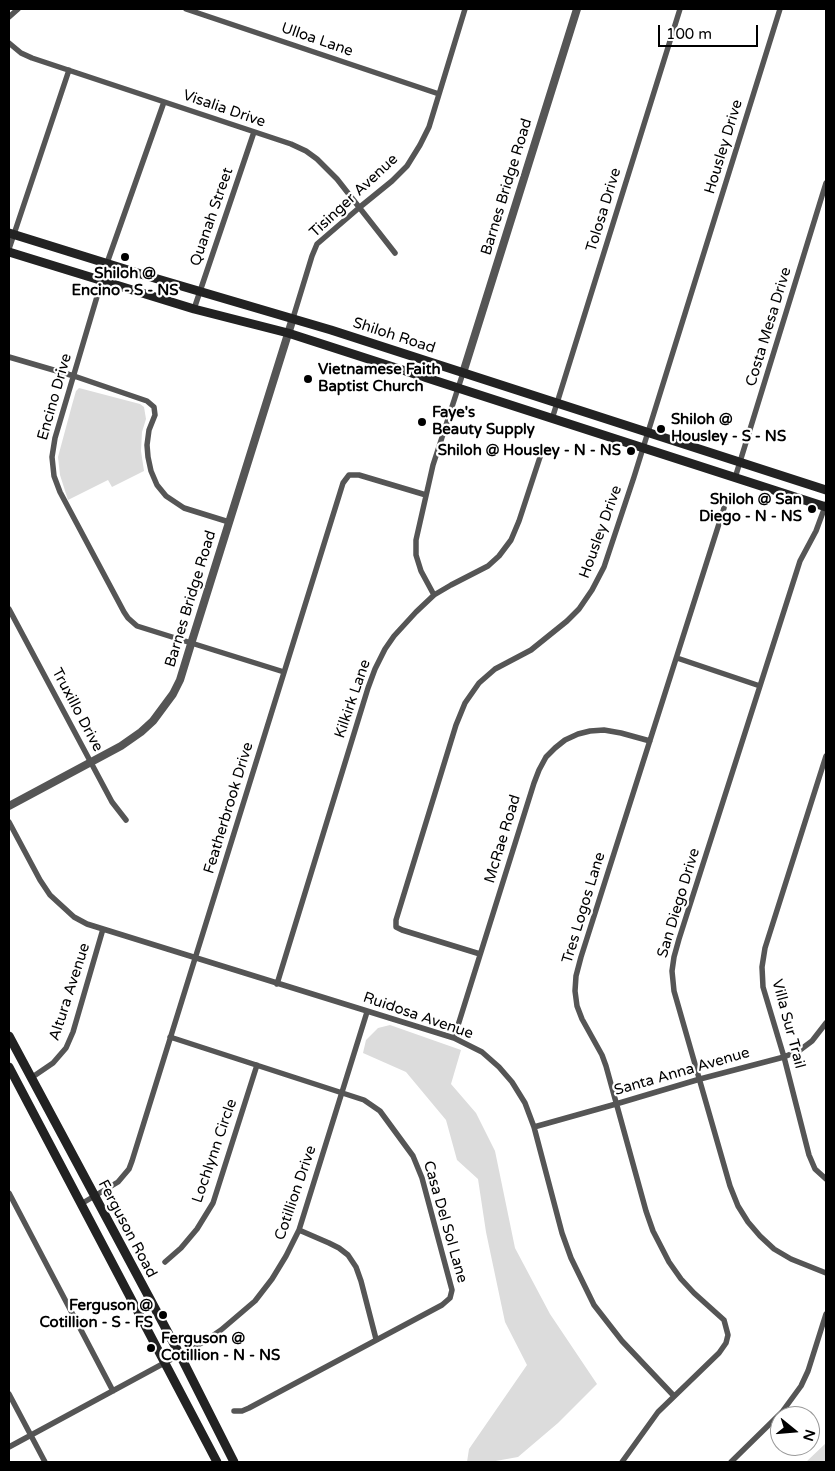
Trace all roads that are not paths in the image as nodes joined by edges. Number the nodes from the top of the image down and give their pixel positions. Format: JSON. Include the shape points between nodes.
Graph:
{"nodes":[{"id":1,"x":18,"y":9,"type":"edge"},
{"id":2,"x":186,"y":9,"type":"edge"},
{"id":3,"x":466,"y":9,"type":"edge"},
{"id":4,"x":577,"y":9,"type":"edge"},
{"id":5,"x":680,"y":9,"type":"edge"},
{"id":6,"x":780,"y":9,"type":"edge"},
{"id":7,"x":9,"y":16,"type":"edge"},
{"id":8,"x":9,"y":43,"type":"edge"},
{"id":9,"x":69,"y":70,"type":"junction"},
{"id":10,"x":439,"y":94,"type":"junction"},
{"id":11,"x":164,"y":102,"type":"junction"},
{"id":12,"x":254,"y":132,"type":"junction"},
{"id":13,"x":826,"y":183,"type":"edge"},
{"id":14,"x":360,"y":207,"type":"junction"},
{"id":15,"x":12,"y":233,"type":"edge"},
{"id":16,"x":9,"y":250,"type":"edge"},
{"id":17,"x":395,"y":253,"type":"dead end"},
{"id":18,"x":107,"y":263,"type":"junction"},
{"id":19,"x":102,"y":280,"type":"junction"},
{"id":20,"x":201,"y":291,"type":"junction"},
{"id":21,"x":194,"y":309,"type":"junction"},
{"id":22,"x":293,"y":318,"type":"junction"},
{"id":23,"x":288,"y":333,"type":"junction"},
{"id":24,"x":9,"y":357,"type":"edge"},
{"id":25,"x":463,"y":373,"type":"junction"},
{"id":26,"x":74,"y":376,"type":"junction"},
{"id":27,"x":458,"y":387,"type":"junction"},
{"id":28,"x":556,"y":404,"type":"junction"},
{"id":29,"x":552,"y":419,"type":"junction"},
{"id":30,"x":648,"y":433,"type":"junction"},
{"id":31,"x":543,"y":448,"type":"dead end"},
{"id":32,"x":643,"y":448,"type":"junction"},
{"id":33,"x":739,"y":463,"type":"junction"},
{"id":34,"x":735,"y":478,"type":"junction"},
{"id":35,"x":826,"y":490,"type":"edge"},
{"id":36,"x":426,"y":495,"type":"junction"},
{"id":37,"x":826,"y":506,"type":"edge"},
{"id":38,"x":724,"y":508,"type":"dead end"},
{"id":39,"x":229,"y":522,"type":"junction"},
{"id":40,"x":434,"y":596,"type":"junction"},
{"id":41,"x":9,"y":609,"type":"edge"},
{"id":42,"x":191,"y":644,"type":"junction"},
{"id":43,"x":677,"y":658,"type":"junction"},
{"id":44,"x":284,"y":672,"type":"junction"},
{"id":45,"x":760,"y":686,"type":"junction"},
{"id":46,"x":650,"y":741,"type":"junction"},
{"id":47,"x":826,"y":756,"type":"edge"},
{"id":48,"x":91,"y":762,"type":"junction"},
{"id":49,"x":9,"y":806,"type":"edge"},
{"id":50,"x":126,"y":820,"type":"dead end"},
{"id":51,"x":9,"y":822,"type":"edge"},
{"id":52,"x":103,"y":929,"type":"junction"},
{"id":53,"x":480,"y":954,"type":"junction"},
{"id":54,"x":195,"y":957,"type":"junction"},
{"id":55,"x":276,"y":984,"type":"junction"},
{"id":56,"x":367,"y":1012,"type":"junction"},
{"id":57,"x":826,"y":1023,"type":"edge"},
{"id":58,"x":9,"y":1036,"type":"edge"},
{"id":59,"x":170,"y":1037,"type":"junction"},
{"id":60,"x":454,"y":1038,"type":"junction"},
{"id":61,"x":784,"y":1057,"type":"junction"},
{"id":62,"x":258,"y":1065,"type":"junction"},
{"id":63,"x":9,"y":1067,"type":"edge"},
{"id":64,"x":31,"y":1078,"type":"junction"},
{"id":65,"x":700,"y":1079,"type":"junction"},
{"id":66,"x":342,"y":1092,"type":"junction"},
{"id":67,"x":616,"y":1104,"type":"junction"},
{"id":68,"x":534,"y":1126,"type":"junction"},
{"id":69,"x":826,"y":1180,"type":"edge"},
{"id":70,"x":9,"y":1193,"type":"edge"},
{"id":71,"x":94,"y":1196,"type":"junction"},
{"id":72,"x":81,"y":1204,"type":"junction"},
{"id":73,"x":299,"y":1230,"type":"junction"},
{"id":74,"x":165,"y":1262,"type":"dead end"},
{"id":75,"x":826,"y":1273,"type":"edge"},
{"id":76,"x":826,"y":1314,"type":"edge"},
{"id":77,"x":376,"y":1339,"type":"junction"},
{"id":78,"x":180,"y":1355,"type":"junction"},
{"id":79,"x":165,"y":1364,"type":"junction"},
{"id":80,"x":113,"y":1391,"type":"junction"},
{"id":81,"x":9,"y":1394,"type":"edge"},
{"id":82,"x":674,"y":1396,"type":"junction"},
{"id":83,"x":234,"y":1410,"type":"dead end"},
{"id":84,"x":31,"y":1435,"type":"junction"},
{"id":85,"x":9,"y":1447,"type":"edge"},
{"id":86,"x":45,"y":1462,"type":"edge"},
{"id":87,"x":217,"y":1462,"type":"edge"},
{"id":88,"x":234,"y":1462,"type":"edge"},
{"id":89,"x":622,"y":1462,"type":"edge"},
{"id":90,"x":731,"y":1462,"type":"edge"}],
"edges":[{"from":1,"to":7,"type":"street"},
{"from":2,"to":10,"type":"street","name":"Ulloa Lane"},
{"from":3,"to":10,"type":"street","name":"Tisinger Avenue"},
{"from":4,"to":25,"type":"street","name":"Barnes Bridge Road"},
{"from":5,"to":28,"type":"street","name":"Tolosa Drive"},
{"from":6,"to":30,"type":"street","name":"Housley Drive"},
{"from":8,"to":9,"type":"street","name":"Visalia Drive","via":[[21,53]]},
{"from":9,"to":11,"type":"street","name":"Visalia Drive"},
{"from":9,"to":15,"type":"street"},
{"from":10,"to":14,"type":"street","name":"Tisinger Avenue","via":[[428,127],[407,166]]},
{"from":11,"to":12,"type":"street","name":"Visalia Drive"},
{"from":11,"to":18,"type":"street","name":"Encino Drive"},
{"from":12,"to":14,"type":"street","name":"Visalia Drive","via":[[306,151],[337,179]]},
{"from":12,"to":20,"type":"street","name":"Quanah Street"},
{"from":13,"to":33,"type":"street","name":"Costa Mesa Drive"},
{"from":14,"to":17,"type":"street","name":"Visalia Drive"},
{"from":14,"to":22,"type":"street","name":"Tisinger Avenue","via":[[317,244]]},
{"from":15,"to":16,"type":"street"},
{"from":15,"to":18,"type":"main road","name":"Shiloh Road"},
{"from":16,"to":19,"type":"main road","name":"Shiloh Road"},
{"from":18,"to":19,"type":"street","name":"Encino Drive"},
{"from":18,"to":20,"type":"main road","name":"Shiloh Road"},
{"from":19,"to":21,"type":"main road","name":"Shiloh Road"},
{"from":19,"to":26,"type":"street","name":"Encino Drive"},
{"from":20,"to":21,"type":"street","name":"Quanah Street"},
{"from":20,"to":22,"type":"main road","name":"Shiloh Road"},
{"from":21,"to":23,"type":"main road","name":"Shiloh Road"},
{"from":22,"to":23,"type":"street","name":"Barnes Bridge Road"},
{"from":22,"to":25,"type":"main road","name":"Shiloh Road"},
{"from":23,"to":27,"type":"main road","name":"Shiloh Road"},
{"from":23,"to":39,"type":"street","name":"Barnes Bridge Road"},
{"from":24,"to":26,"type":"street"},
{"from":25,"to":27,"type":"street"},
{"from":25,"to":28,"type":"main road","name":"Shiloh Road"},
{"from":26,"to":39,"type":"street","via":[[147,401],[154,407],[147,445],[157,485],[166,496],[184,508]]},
{"from":26,"to":42,"type":"street","name":"Encino Drive","via":[[52,457],[60,492],[128,618],[137,626]]},
{"from":27,"to":29,"type":"main road","name":"Shiloh Road"},
{"from":27,"to":36,"type":"street"},
{"from":28,"to":29,"type":"street","name":"Tolosa Drive"},
{"from":28,"to":30,"type":"main road","name":"Shiloh Road"},
{"from":29,"to":32,"type":"main road","name":"Shiloh Road"},
{"from":30,"to":32,"type":"street","name":"Housley Drive"},
{"from":30,"to":33,"type":"main road","name":"Shiloh Road"},
{"from":31,"to":40,"type":"street","name":"Kilkirk Lane","via":[[511,540],[488,566]]},
{"from":32,"to":34,"type":"main road","name":"Shiloh Road"},
{"from":32,"to":53,"type":"street","name":"Housley Drive","via":[[613,542],[592,590],[579,609],[555,632],[479,682],[456,725],[396,927]]},
{"from":33,"to":34,"type":"street","name":"Costa Mesa Drive"},
{"from":33,"to":35,"type":"main road","name":"Shiloh Road"},
{"from":34,"to":37,"type":"main road","name":"Shiloh Road"},
{"from":36,"to":40,"type":"street","via":[[416,555]]},
{"from":36,"to":44,"type":"street","name":"Featherbrook Drive","via":[[359,475],[349,475],[343,483]]},
{"from":37,"to":45,"type":"street","name":"San Diego Drive","via":[[800,561]]},
{"from":38,"to":43,"type":"street","name":"Tres Logos Lane"},
{"from":39,"to":42,"type":"street","name":"Barnes Bridge Road"},
{"from":40,"to":55,"type":"street","name":"Kilkirk Lane","via":[[394,636],[375,669]]},
{"from":41,"to":48,"type":"street","name":"Truxillo Drive"},
{"from":42,"to":44,"type":"street","name":"Encino Drive"},
{"from":42,"to":48,"type":"street","name":"Barnes Bridge Road","via":[[180,680],[164,708],[141,732]]},
{"from":43,"to":45,"type":"street"},
{"from":43,"to":46,"type":"street","name":"Tres Logos Lane"},
{"from":44,"to":54,"type":"street","name":"Featherbrook Drive"},
{"from":45,"to":65,"type":"street","name":"San Diego Drive","via":[[674,957],[674,991]]},
{"from":46,"to":53,"type":"street","name":"McRae Road","via":[[604,730],[590,731],[565,740],[546,757],[534,783]]},
{"from":46,"to":67,"type":"street","name":"Tres Logos Lane","via":[[576,976],[577,1006],[602,1055]]},
{"from":47,"to":61,"type":"street","name":"Villa Sur Trail","via":[[765,948],[762,967],[763,987]]},
{"from":48,"to":49,"type":"street","name":"Barnes Bridge Road"},
{"from":48,"to":50,"type":"street","name":"Truxillo Drive","via":[[112,802]]},
{"from":51,"to":52,"type":"street","name":"Ruidosa Avenue","via":[[50,895],[74,917]]},
{"from":52,"to":54,"type":"street","name":"Ruidosa Avenue"},
{"from":52,"to":64,"type":"street","name":"Altura Avenue","via":[[66,1048],[53,1063]]},
{"from":53,"to":60,"type":"street","name":"McRae Road"},
{"from":54,"to":55,"type":"street","name":"Ruidosa Avenue"},
{"from":54,"to":59,"type":"street","name":"Featherbrook Drive"},
{"from":55,"to":56,"type":"street","name":"Ruidosa Avenue"},
{"from":56,"to":60,"type":"street","name":"Ruidosa Avenue"},
{"from":56,"to":66,"type":"street","name":"Cotillion Drive"},
{"from":57,"to":61,"type":"street","name":"Santa Anna Avenue","via":[[812,1041]]},
{"from":58,"to":64,"type":"main road","name":"Ferguson Road"},
{"from":59,"to":62,"type":"street","name":"Casa Del Sol Lane"},
{"from":59,"to":71,"type":"street","name":"Featherbrook Drive","via":[[129,1169],[118,1182]]},
{"from":60,"to":68,"type":"street","name":"Ruidosa Avenue","via":[[482,1052],[499,1067],[525,1103]]},
{"from":61,"to":65,"type":"street","name":"Santa Anna Avenue"},
{"from":61,"to":69,"type":"street","name":"Villa Sur Trail","via":[[809,1155],[815,1169]]},
{"from":62,"to":66,"type":"street","name":"Casa Del Sol Lane"},
{"from":62,"to":74,"type":"street","name":"Lochlynn Circle","via":[[212,1203],[197,1229]]},
{"from":63,"to":72,"type":"main road","name":"Ferguson Road"},
{"from":64,"to":71,"type":"main road","name":"Ferguson Road"},
{"from":65,"to":67,"type":"street","name":"Santa Anna Avenue"},
{"from":65,"to":75,"type":"street","name":"San Diego Drive","via":[[730,1186],[748,1222],[774,1249]]},
{"from":66,"to":73,"type":"street","name":"Cotillion Drive"},
{"from":66,"to":77,"type":"street","name":"Casa Del Sol Lane","via":[[364,1100],[380,1111],[413,1156],[452,1290],[446,1302]]},
{"from":67,"to":68,"type":"street","name":"Santa Anna Avenue"},
{"from":67,"to":82,"type":"street","name":"Tres Logos Lane","via":[[653,1231],[681,1279],[724,1320],[727,1327],[726,1343],[719,1353]]},
{"from":68,"to":82,"type":"street","name":"Ruidosa Avenue","via":[[562,1233],[594,1305],[622,1341]]},
{"from":70,"to":80,"type":"street"},
{"from":71,"to":72,"type":"street","name":"Featherbrook Drive"},
{"from":71,"to":78,"type":"main road","name":"Ferguson Road"},
{"from":72,"to":79,"type":"main road","name":"Ferguson Road"},
{"from":73,"to":77,"type":"street","via":[[348,1255],[360,1280]]},
{"from":73,"to":78,"type":"street","name":"Cotillion Drive","via":[[277,1271],[254,1301],[220,1330]]},
{"from":76,"to":90,"type":"street","via":[[801,1386],[782,1412]]},
{"from":77,"to":83,"type":"street","name":"Casa Del Sol Lane","via":[[249,1408]]},
{"from":78,"to":79,"type":"street","name":"Cotillion Drive"},
{"from":78,"to":88,"type":"main road","name":"Ferguson Road"},
{"from":79,"to":80,"type":"street","name":"Cotillion Drive"},
{"from":79,"to":87,"type":"main road","name":"Ferguson Road"},
{"from":80,"to":84,"type":"street","name":"Cotillion Drive"},
{"from":81,"to":84,"type":"street"},
{"from":82,"to":89,"type":"street","name":"Tres Logos Lane","via":[[658,1412]]},
{"from":84,"to":85,"type":"street","name":"Cotillion Drive"},
{"from":84,"to":86,"type":"street"}]}
